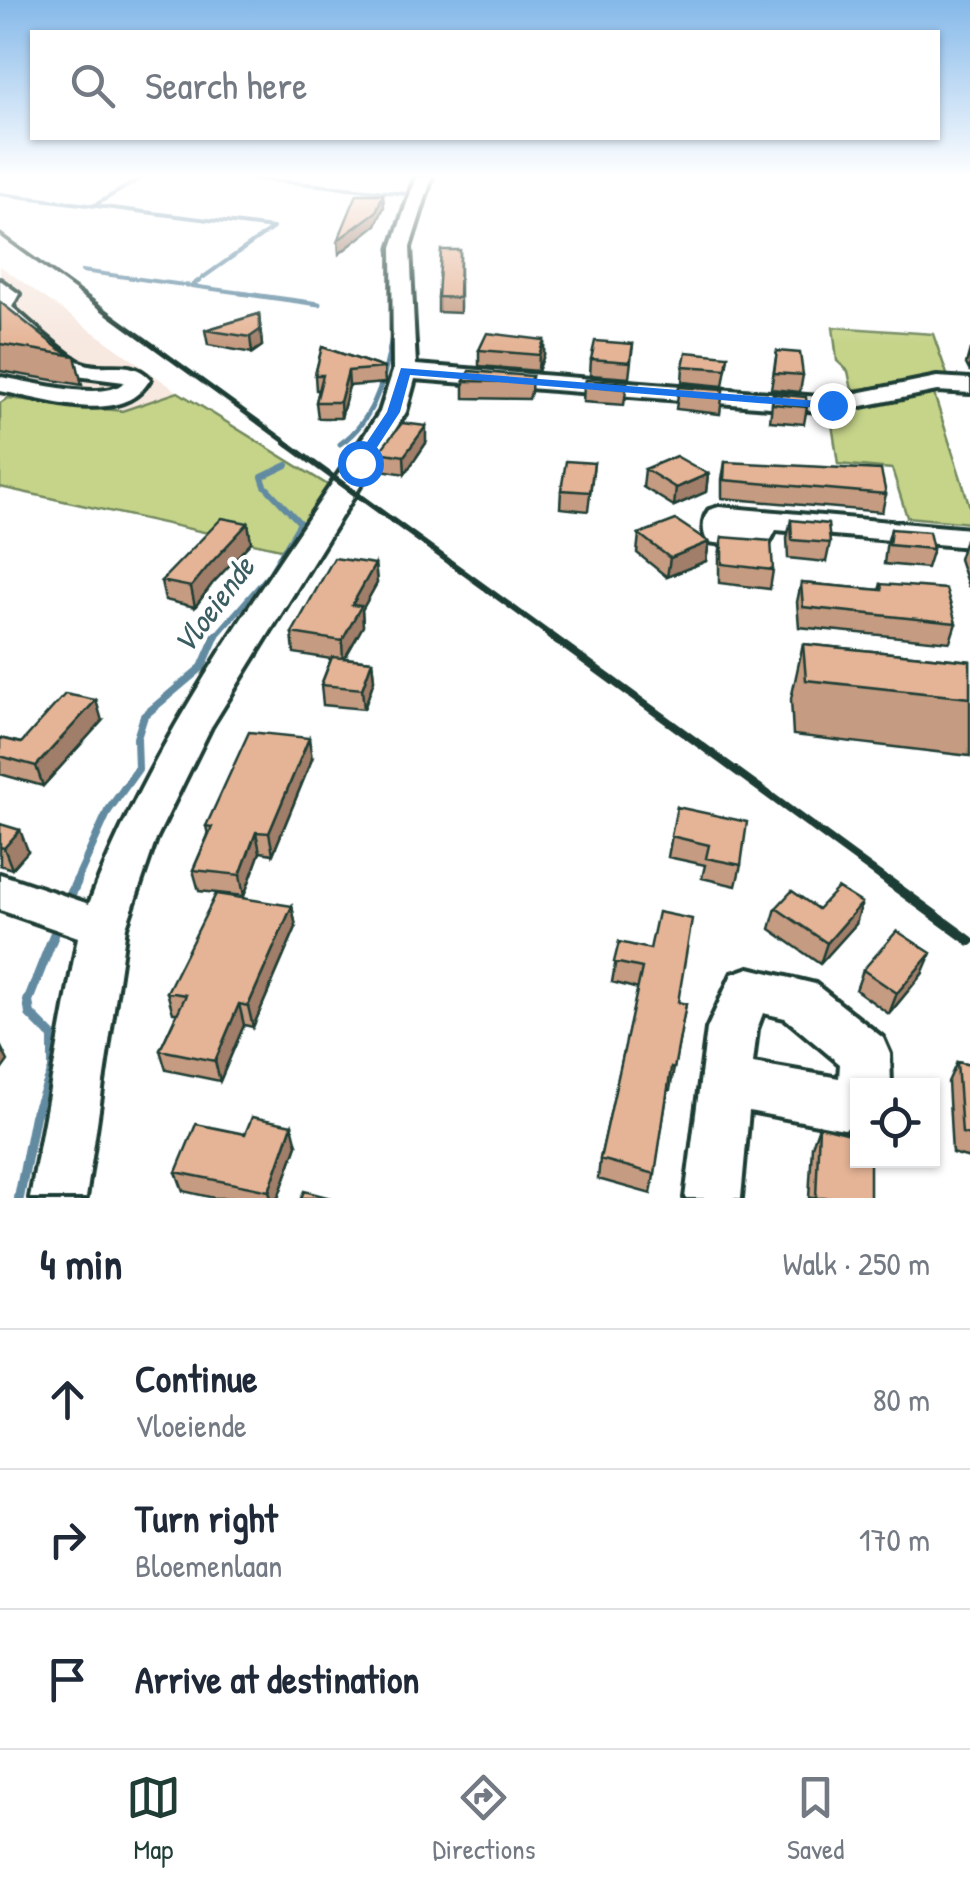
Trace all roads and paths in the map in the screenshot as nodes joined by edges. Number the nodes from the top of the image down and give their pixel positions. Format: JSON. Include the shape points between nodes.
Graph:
{"nodes":[{"id":1,"x":406,"y":233,"type":"edge"},
{"id":2,"x":0,"y":286,"type":"edge"},
{"id":3,"x":405,"y":371,"type":"junction"},
{"id":4,"x":970,"y":386,"type":"edge"},
{"id":5,"x":4,"y":387,"type":"edge"},
{"id":6,"x":765,"y":519,"type":"dead end"},
{"id":7,"x":970,"y":538,"type":"edge"},
{"id":8,"x":0,"y":892,"type":"edge"},
{"id":9,"x":103,"y":927,"type":"junction"},
{"id":10,"x":865,"y":1078,"type":"edge"},
{"id":11,"x":727,"y":1083,"type":"junction"},
{"id":12,"x":850,"y":1100,"type":"edge"},
{"id":13,"x":58,"y":1198,"type":"edge"},
{"id":14,"x":713,"y":1198,"type":"edge"}],
"edges":[{"from":1,"to":3,"type":"street"},
{"from":2,"to":5,"type":"street","via":[[8,294],[1,308],[76,370],[138,379],[131,391],[106,400]]},
{"from":3,"to":4,"type":"street","via":[[832,405],[937,384]]},
{"from":3,"to":9,"type":"street","via":[[394,412],[193,726],[135,839]]},
{"from":6,"to":7,"type":"street"},
{"from":8,"to":9,"type":"street"},
{"from":9,"to":13,"type":"street"},
{"from":10,"to":11,"type":"street","via":[[865,1054],[798,999],[749,990],[732,1030]]},
{"from":11,"to":12,"type":"street"},
{"from":11,"to":14,"type":"street"}]}
